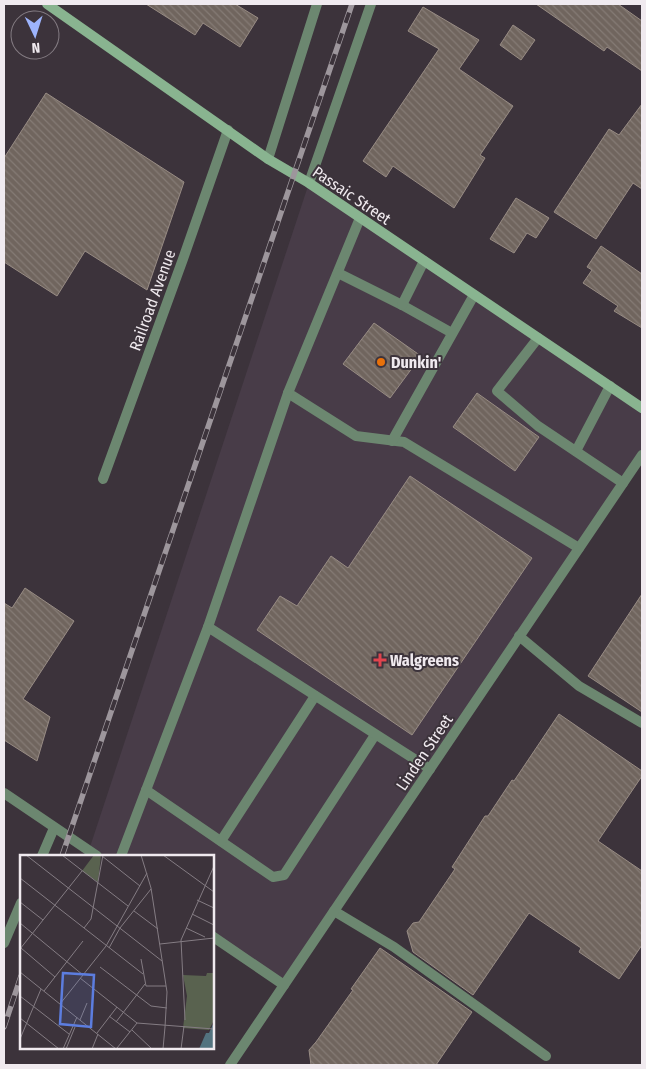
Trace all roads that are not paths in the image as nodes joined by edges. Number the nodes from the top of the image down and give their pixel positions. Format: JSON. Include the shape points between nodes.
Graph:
{"nodes":[{"id":1,"x":47,"y":4,"type":"edge"},
{"id":2,"x":318,"y":4,"type":"edge"},
{"id":3,"x":371,"y":4,"type":"edge"},
{"id":4,"x":228,"y":130,"type":"junction"},
{"id":5,"x":268,"y":159,"type":"junction"},
{"id":6,"x":309,"y":184,"type":"junction"},
{"id":7,"x":360,"y":218,"type":"junction"},
{"id":8,"x":424,"y":261,"type":"junction"},
{"id":9,"x":338,"y":273,"type":"junction"},
{"id":10,"x":474,"y":295,"type":"junction"},
{"id":11,"x":402,"y":305,"type":"junction"},
{"id":12,"x":452,"y":333,"type":"junction"},
{"id":13,"x":538,"y":338,"type":"junction"},
{"id":14,"x":610,"y":386,"type":"junction"},
{"id":15,"x":288,"y":393,"type":"junction"},
{"id":16,"x":642,"y":408,"type":"edge"},
{"id":17,"x":392,"y":441,"type":"junction"},
{"id":18,"x":576,"y":451,"type":"junction"},
{"id":19,"x":642,"y":455,"type":"edge"},
{"id":20,"x":103,"y":479,"type":"dead end"},
{"id":21,"x":623,"y":483,"type":"junction"},
{"id":22,"x":579,"y":548,"type":"junction"},
{"id":23,"x":208,"y":626,"type":"junction"},
{"id":24,"x":520,"y":636,"type":"junction"},
{"id":25,"x":315,"y":696,"type":"junction"},
{"id":26,"x":642,"y":724,"type":"edge"},
{"id":27,"x":375,"y":735,"type":"junction"},
{"id":28,"x":430,"y":769,"type":"junction"},
{"id":29,"x":146,"y":790,"type":"junction"},
{"id":30,"x":4,"y":793,"type":"edge"},
{"id":31,"x":54,"y":828,"type":"junction"},
{"id":32,"x":221,"y":841,"type":"junction"},
{"id":33,"x":42,"y":855,"type":"edge"},
{"id":34,"x":96,"y":855,"type":"edge"},
{"id":35,"x":121,"y":855,"type":"edge"},
{"id":36,"x":20,"y":905,"type":"edge"},
{"id":37,"x":334,"y":911,"type":"junction"},
{"id":38,"x":214,"y":937,"type":"edge"},
{"id":39,"x":4,"y":943,"type":"edge"},
{"id":40,"x":284,"y":985,"type":"junction"},
{"id":41,"x":546,"y":1056,"type":"dead end"},
{"id":42,"x":230,"y":1065,"type":"edge"}],
"edges":[{"from":1,"to":4,"type":"main road","name":"Passaic Street"},
{"from":2,"to":5,"type":"street"},
{"from":3,"to":6,"type":"street"},
{"from":4,"to":5,"type":"main road","name":"Passaic Street"},
{"from":4,"to":20,"type":"street","name":"Railroad Avenue"},
{"from":5,"to":6,"type":"main road","name":"Passaic Street"},
{"from":6,"to":7,"type":"main road","name":"Passaic Street"},
{"from":7,"to":8,"type":"main road","name":"Passaic Street"},
{"from":7,"to":9,"type":"street"},
{"from":8,"to":10,"type":"main road","name":"Passaic Street"},
{"from":8,"to":11,"type":"street"},
{"from":9,"to":11,"type":"street"},
{"from":9,"to":15,"type":"street"},
{"from":10,"to":12,"type":"street"},
{"from":10,"to":13,"type":"main road","name":"Passaic Street"},
{"from":11,"to":12,"type":"street"},
{"from":12,"to":17,"type":"street"},
{"from":13,"to":14,"type":"main road","name":"Passaic Street"},
{"from":13,"to":18,"type":"street","via":[[497,391],[538,426]]},
{"from":14,"to":16,"type":"main road","name":"Passaic Street"},
{"from":14,"to":18,"type":"street"},
{"from":15,"to":17,"type":"street","via":[[356,436]]},
{"from":15,"to":23,"type":"street"},
{"from":17,"to":22,"type":"street","via":[[404,442]]},
{"from":18,"to":21,"type":"street"},
{"from":19,"to":21,"type":"street","name":"Linden Street"},
{"from":21,"to":22,"type":"street","name":"Linden Street"},
{"from":22,"to":24,"type":"street","name":"Linden Street"},
{"from":23,"to":25,"type":"street"},
{"from":23,"to":29,"type":"street"},
{"from":24,"to":26,"type":"street","via":[[579,686]]},
{"from":24,"to":28,"type":"street","name":"Linden Street"},
{"from":25,"to":27,"type":"street"},
{"from":25,"to":32,"type":"street"},
{"from":27,"to":28,"type":"street"},
{"from":27,"to":32,"type":"street","via":[[284,875],[273,877]]},
{"from":28,"to":37,"type":"street","name":"Linden Street"},
{"from":29,"to":32,"type":"street"},
{"from":29,"to":35,"type":"street"},
{"from":30,"to":31,"type":"street"},
{"from":31,"to":33,"type":"street"},
{"from":31,"to":34,"type":"street"},
{"from":36,"to":39,"type":"street"},
{"from":37,"to":40,"type":"street","name":"Linden Street"},
{"from":37,"to":41,"type":"street","via":[[394,947]]},
{"from":38,"to":40,"type":"street"},
{"from":40,"to":42,"type":"street","name":"Linden Street"}]}
